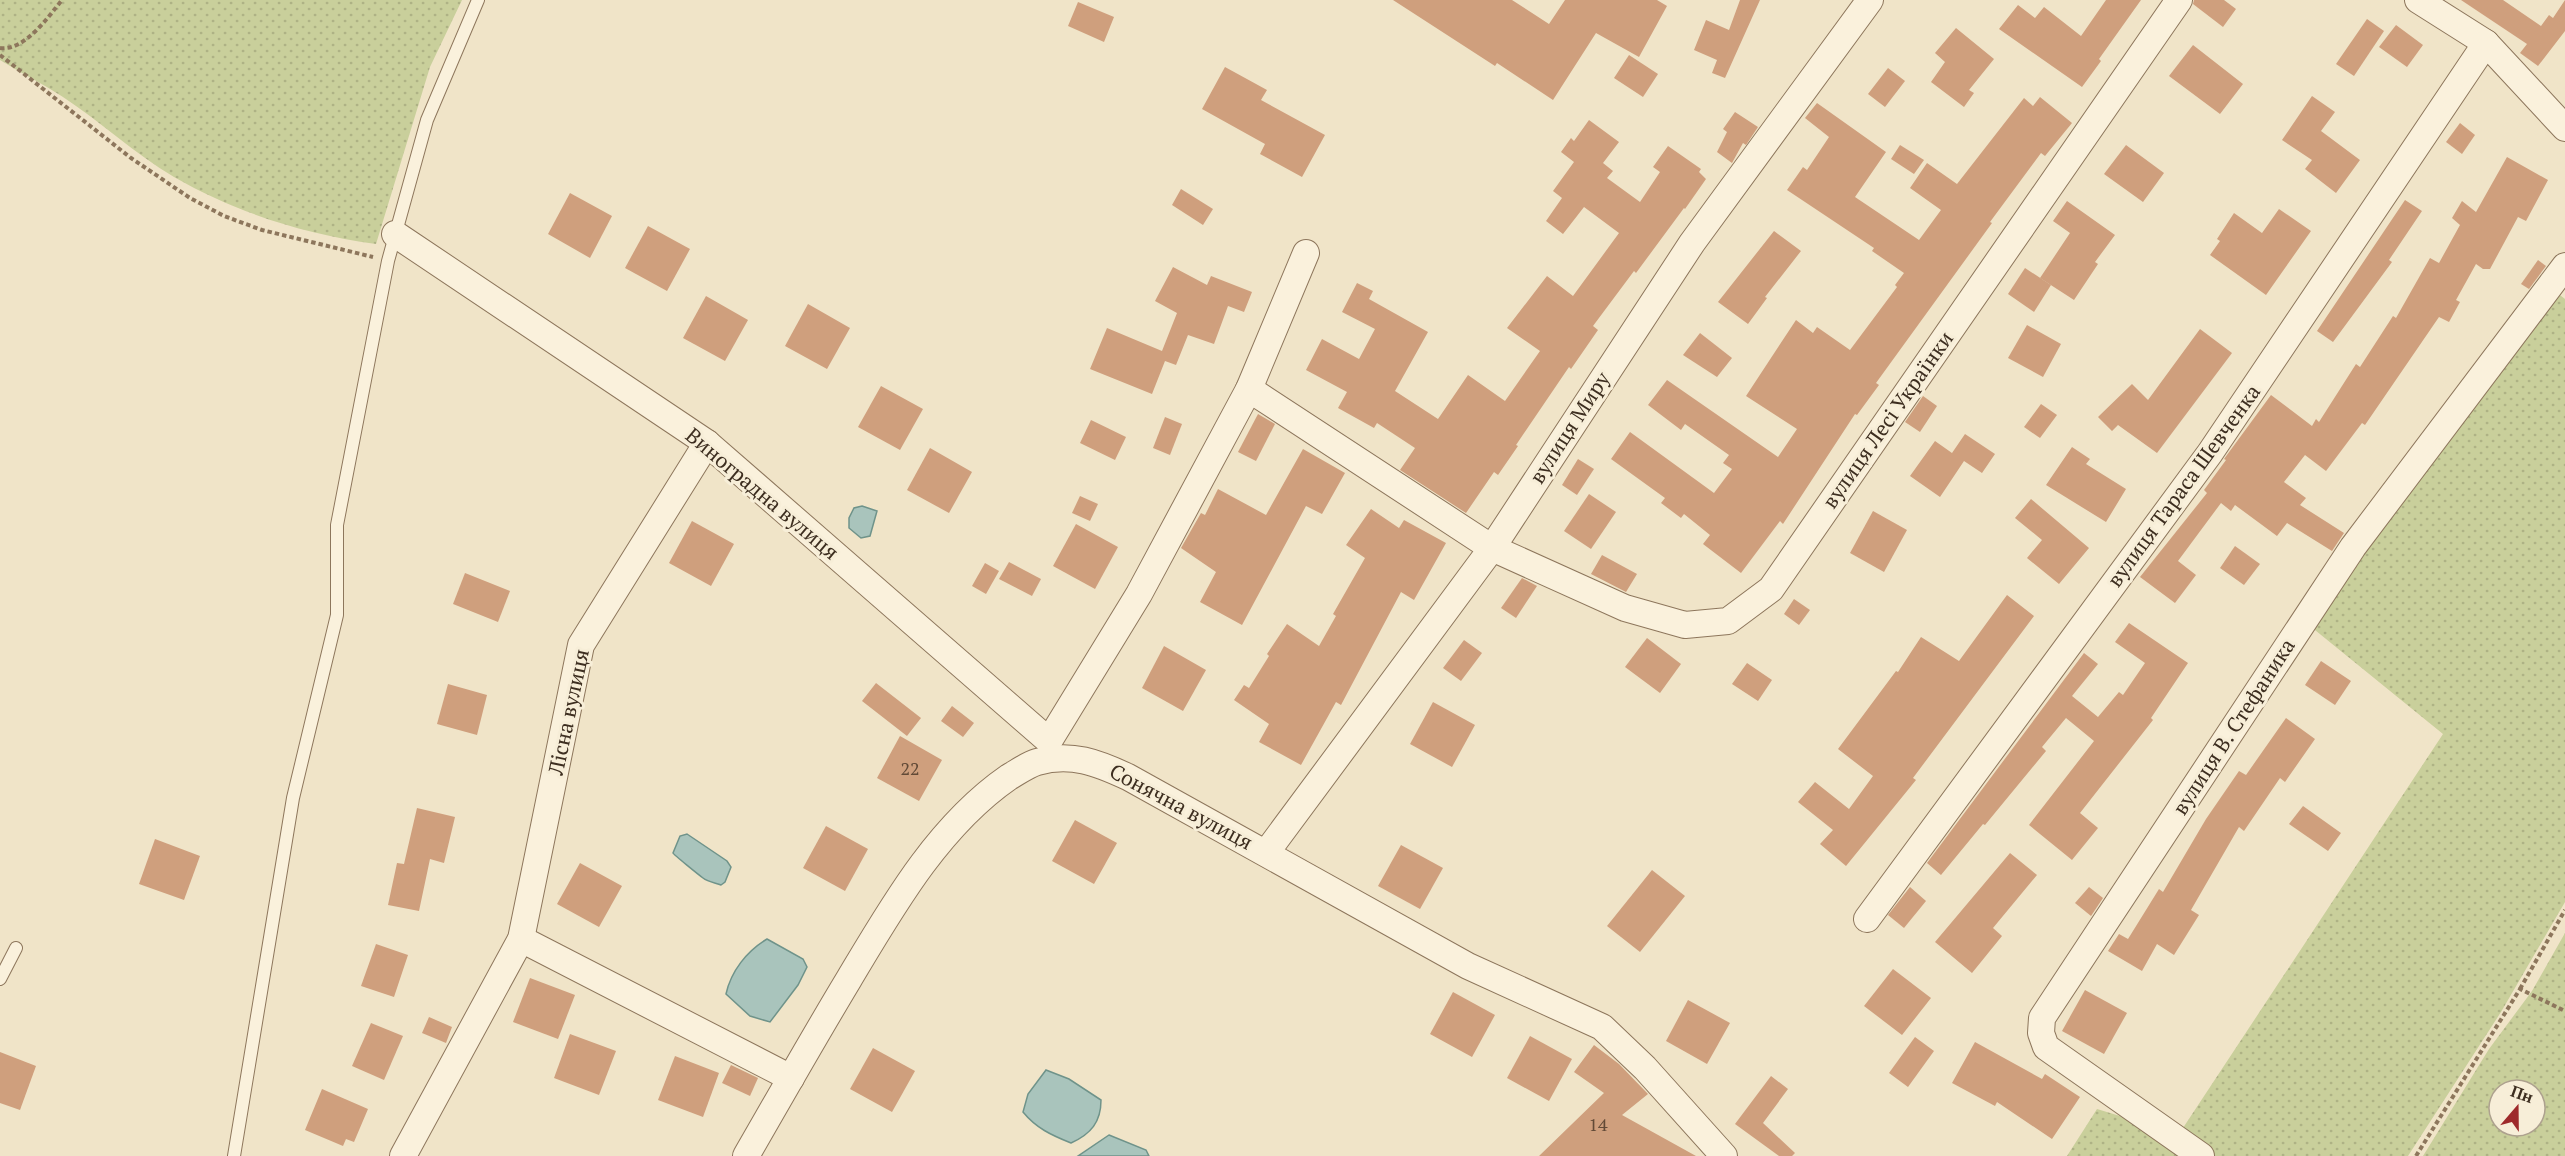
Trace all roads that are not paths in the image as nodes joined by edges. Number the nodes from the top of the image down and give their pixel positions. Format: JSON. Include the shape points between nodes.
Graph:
{"nodes":[{"id":1,"x":478,"y":0,"type":"edge"},
{"id":2,"x":1870,"y":0,"type":"edge"},
{"id":3,"x":2179,"y":0,"type":"edge"},
{"id":4,"x":2418,"y":0,"type":"edge"},
{"id":5,"x":2486,"y":43,"type":"junction"},
{"id":6,"x":2565,"y":128,"type":"edge"},
{"id":7,"x":395,"y":234,"type":"junction"},
{"id":8,"x":1306,"y":253,"type":"dead end"},
{"id":9,"x":2565,"y":266,"type":"edge"},
{"id":10,"x":1249,"y":389,"type":"junction"},
{"id":11,"x":706,"y":443,"type":"junction"},
{"id":12,"x":1492,"y":548,"type":"junction"},
{"id":13,"x":1050,"y":750,"type":"junction"},
{"id":14,"x":1266,"y":853,"type":"junction"},
{"id":15,"x":1867,"y":919,"type":"dead end"},
{"id":16,"x":521,"y":939,"type":"junction"},
{"id":17,"x":16,"y":948,"type":"dead end"},
{"id":18,"x":0,"y":979,"type":"edge"},
{"id":19,"x":791,"y":1078,"type":"junction"},
{"id":20,"x":234,"y":1156,"type":"edge"},
{"id":21,"x":403,"y":1156,"type":"edge"},
{"id":22,"x":747,"y":1156,"type":"edge"},
{"id":23,"x":1724,"y":1156,"type":"edge"},
{"id":24,"x":2201,"y":1156,"type":"edge"}],
"edges":[{"from":1,"to":7,"type":"lane","via":[[427,120]]},
{"from":2,"to":12,"type":"street","name":"вулиця Миру","via":[[1692,243]]},
{"from":3,"to":12,"type":"street","name":"вулиця Лесі Українки","via":[[1771,590],[1728,621],[1686,625],[1625,608]]},
{"from":4,"to":5,"type":"street"},
{"from":5,"to":6,"type":"street"},
{"from":5,"to":15,"type":"street","name":"вулиця Тараса Шевченка","via":[[2210,453]]},
{"from":7,"to":11,"type":"street","name":"Виноградна вулиця"},
{"from":7,"to":20,"type":"lane","via":[[337,525],[337,615],[293,798]]},
{"from":8,"to":10,"type":"street"},
{"from":9,"to":24,"type":"street","name":"вулиця В. Стефаника","via":[[2353,548],[2042,1018],[2041,1033],[2046,1047]]},
{"from":10,"to":12,"type":"street"},
{"from":10,"to":13,"type":"street"},
{"from":11,"to":13,"type":"street","name":"Виноградна вулиця"},
{"from":11,"to":16,"type":"street","name":"Лісна вулиця","via":[[581,645]]},
{"from":12,"to":14,"type":"street","name":"вулиця Миру"},
{"from":13,"to":14,"type":"street","name":"Сонячна вулиця","via":[[1096,762],[1128,777]]},
{"from":13,"to":19,"type":"street","name":"Сонячна вулиця","via":[[990,791],[948,833],[894,904]]},
{"from":14,"to":23,"type":"street","name":"Сонячна вулиця","via":[[1468,966],[1602,1027],[1645,1068]]},
{"from":16,"to":19,"type":"street"},
{"from":16,"to":21,"type":"street","name":"Лісна вулиця"},
{"from":17,"to":18,"type":"lane"},
{"from":19,"to":22,"type":"street","name":"Сонячна вулиця"}]}
